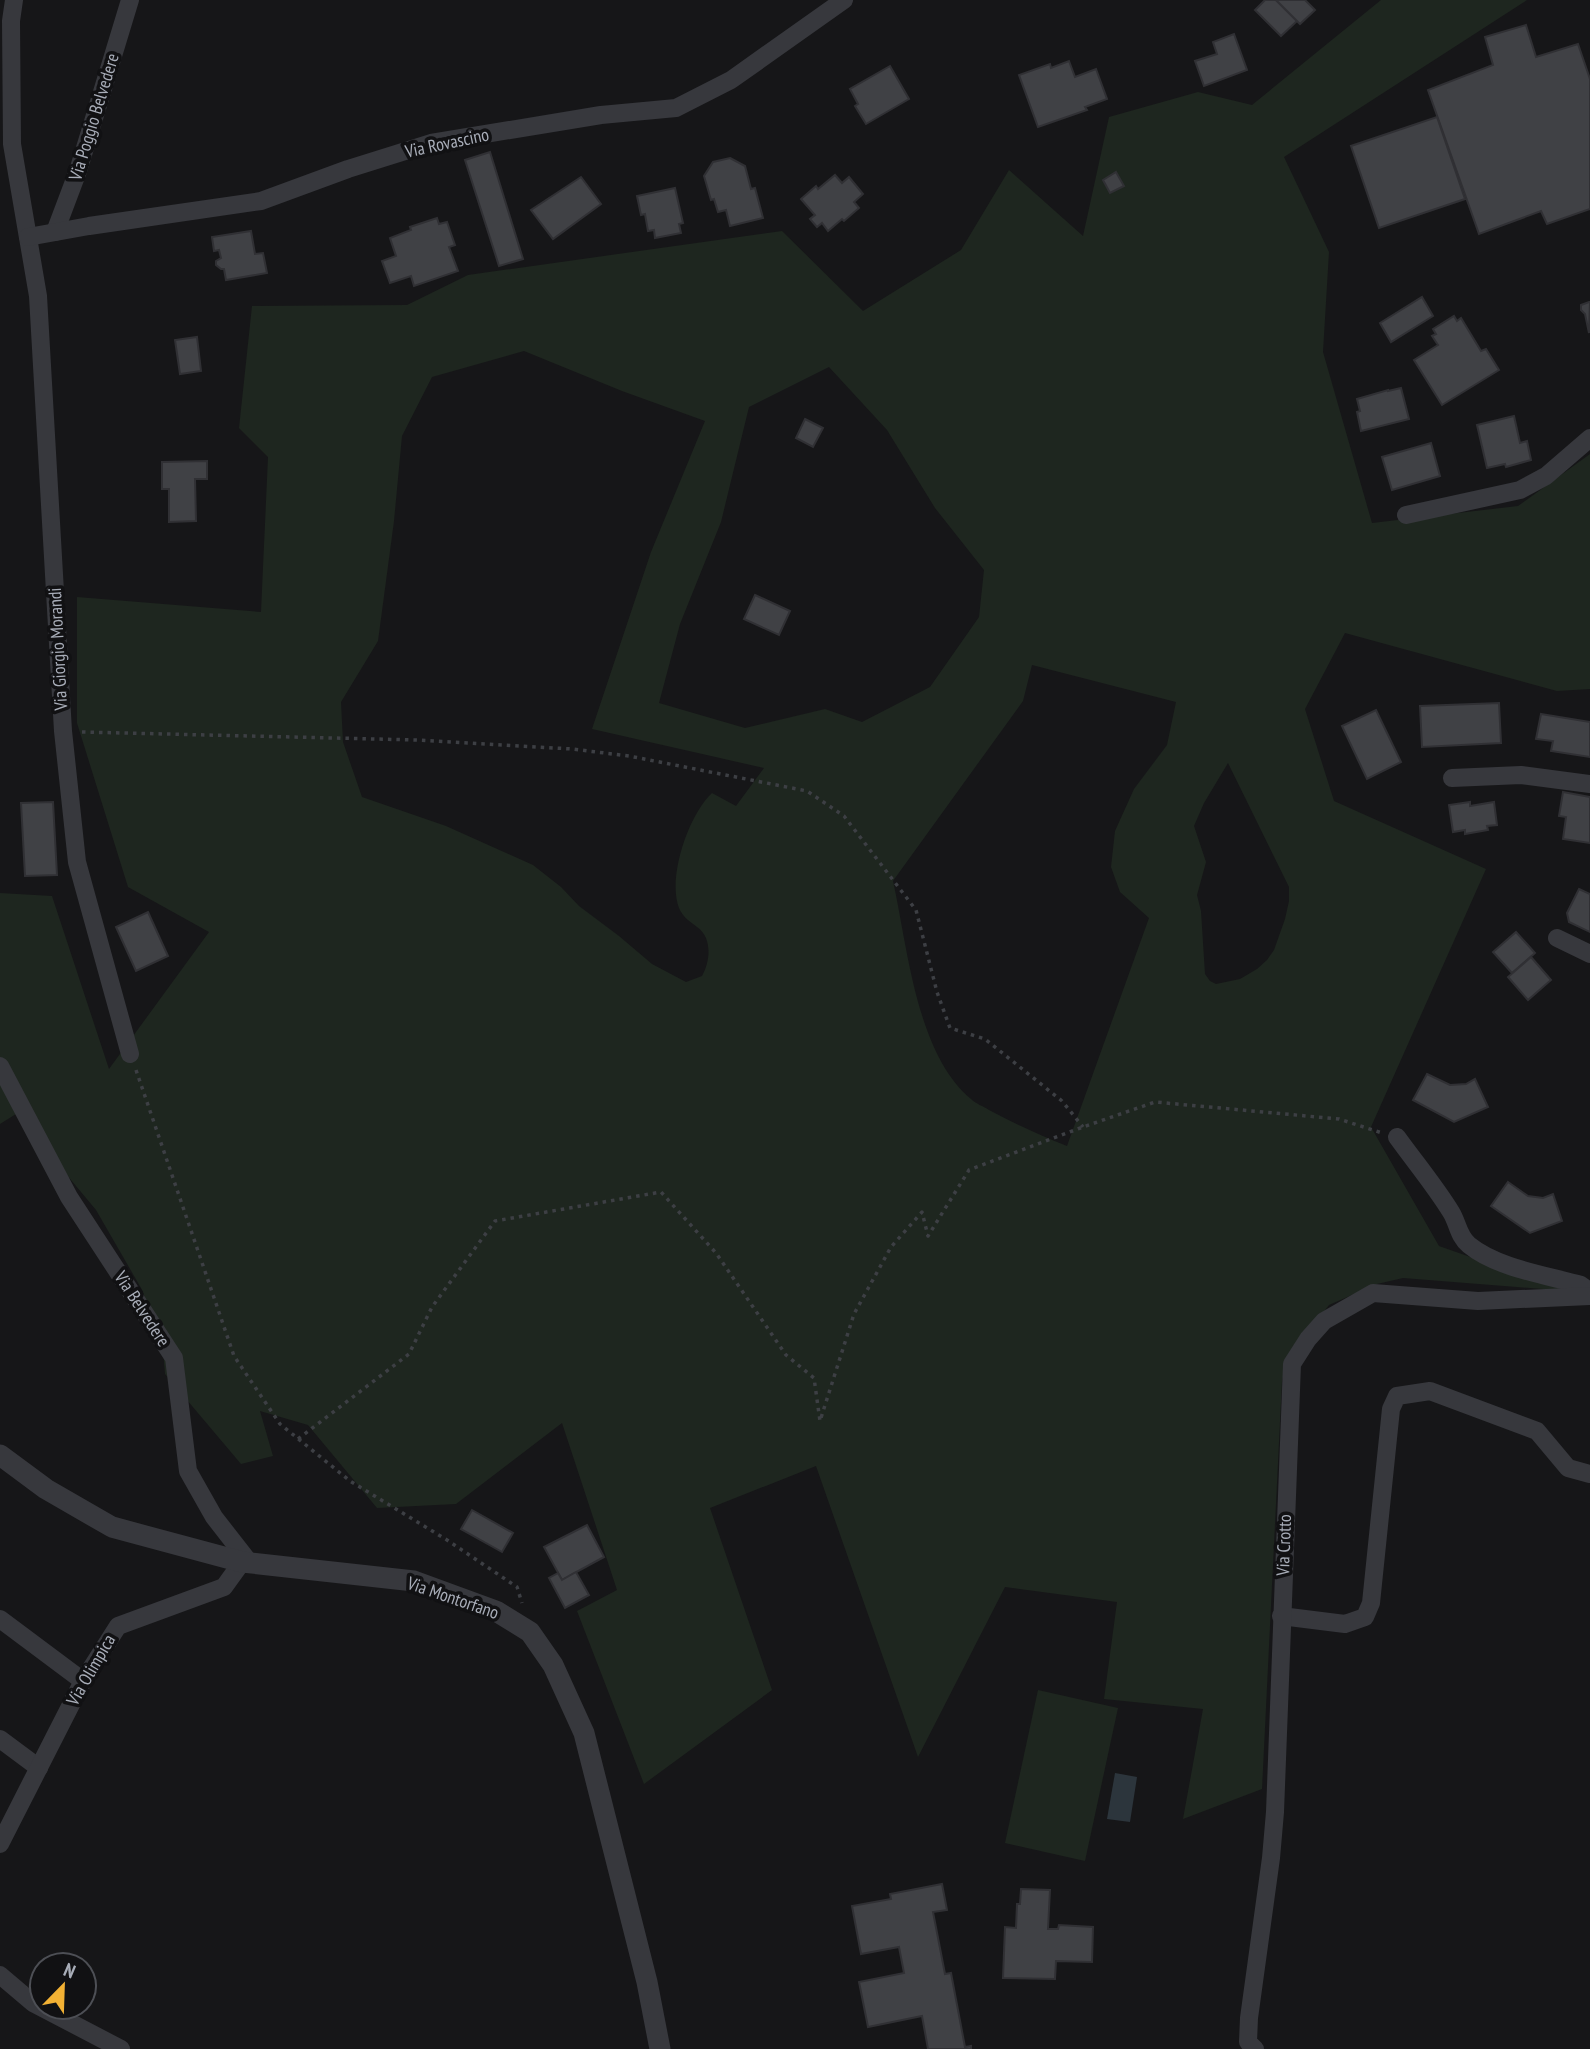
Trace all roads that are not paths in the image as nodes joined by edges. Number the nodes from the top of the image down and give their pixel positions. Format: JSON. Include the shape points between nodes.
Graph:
{"nodes":[{"id":1,"x":14,"y":0,"type":"edge"},
{"id":2,"x":130,"y":0,"type":"edge"},
{"id":3,"x":844,"y":0,"type":"edge"},
{"id":4,"x":55,"y":232,"type":"junction"},
{"id":5,"x":28,"y":237,"type":"junction"},
{"id":6,"x":1590,"y":438,"type":"edge"},
{"id":7,"x":1406,"y":515,"type":"dead end"},
{"id":8,"x":1452,"y":778,"type":"dead end"},
{"id":9,"x":1590,"y":784,"type":"edge"},
{"id":10,"x":1557,"y":938,"type":"dead end"},
{"id":11,"x":1590,"y":954,"type":"edge"},
{"id":12,"x":130,"y":1054,"type":"road end"},
{"id":13,"x":0,"y":1066,"type":"edge"},
{"id":14,"x":1396,"y":1137,"type":"road end"},
{"id":15,"x":1590,"y":1294,"type":"edge"},
{"id":16,"x":0,"y":1455,"type":"edge"},
{"id":17,"x":1590,"y":1474,"type":"edge"},
{"id":18,"x":246,"y":1562,"type":"junction"},
{"id":19,"x":1281,"y":1616,"type":"junction"},
{"id":20,"x":0,"y":1619,"type":"edge"},
{"id":21,"x":83,"y":1681,"type":"junction"},
{"id":22,"x":0,"y":1740,"type":"edge"},
{"id":23,"x":39,"y":1768,"type":"junction"},
{"id":24,"x":0,"y":1844,"type":"edge"},
{"id":25,"x":0,"y":1975,"type":"edge"},
{"id":26,"x":1247,"y":2047,"type":"edge"},
{"id":27,"x":121,"y":2049,"type":"edge"},
{"id":28,"x":660,"y":2049,"type":"edge"}],
"edges":[{"from":1,"to":5,"type":"street","via":[[10,20],[12,144]]},
{"from":2,"to":4,"type":"street","name":"Via Poggio Belvedere"},
{"from":3,"to":4,"type":"street","name":"Via Rovascino","via":[[731,80],[676,108],[601,115],[431,143],[261,201]]},
{"from":4,"to":5,"type":"street","name":"Via Rovascino"},
{"from":5,"to":12,"type":"street","name":"Via Giorgio Morandi","via":[[38,296],[62,731],[77,862]]},
{"from":6,"to":7,"type":"street","via":[[1546,476],[1520,490]]},
{"from":8,"to":9,"type":"street","via":[[1521,775]]},
{"from":10,"to":11,"type":"street"},
{"from":13,"to":18,"type":"street","name":"Via Belvedere","via":[[69,1196],[174,1358],[188,1471]]},
{"from":14,"to":15,"type":"street","via":[[1453,1215],[1465,1242],[1476,1251],[1581,1285]]},
{"from":15,"to":19,"type":"street","name":"Via Crotto","via":[[1478,1301],[1373,1293],[1324,1321],[1292,1364]]},
{"from":16,"to":18,"type":"street","name":"Via Montorfano","via":[[46,1489],[112,1527]]},
{"from":17,"to":19,"type":"street","via":[[1568,1468],[1537,1431],[1430,1391],[1397,1396],[1391,1409],[1366,1618],[1345,1623]]},
{"from":18,"to":21,"type":"street","name":"Via Olimpica","via":[[224,1587],[118,1626]]},
{"from":18,"to":28,"type":"street","name":"Via Montorfano","via":[[414,1581],[496,1611],[530,1632],[553,1665],[583,1733]]},
{"from":19,"to":26,"type":"street","name":"Via Crotto","via":[[1275,1812]]},
{"from":20,"to":21,"type":"street"},
{"from":21,"to":23,"type":"street","name":"Via Olimpica"},
{"from":22,"to":23,"type":"street"},
{"from":23,"to":24,"type":"street","name":"Via Olimpica"},
{"from":25,"to":27,"type":"street","via":[[33,2003]]}]}
